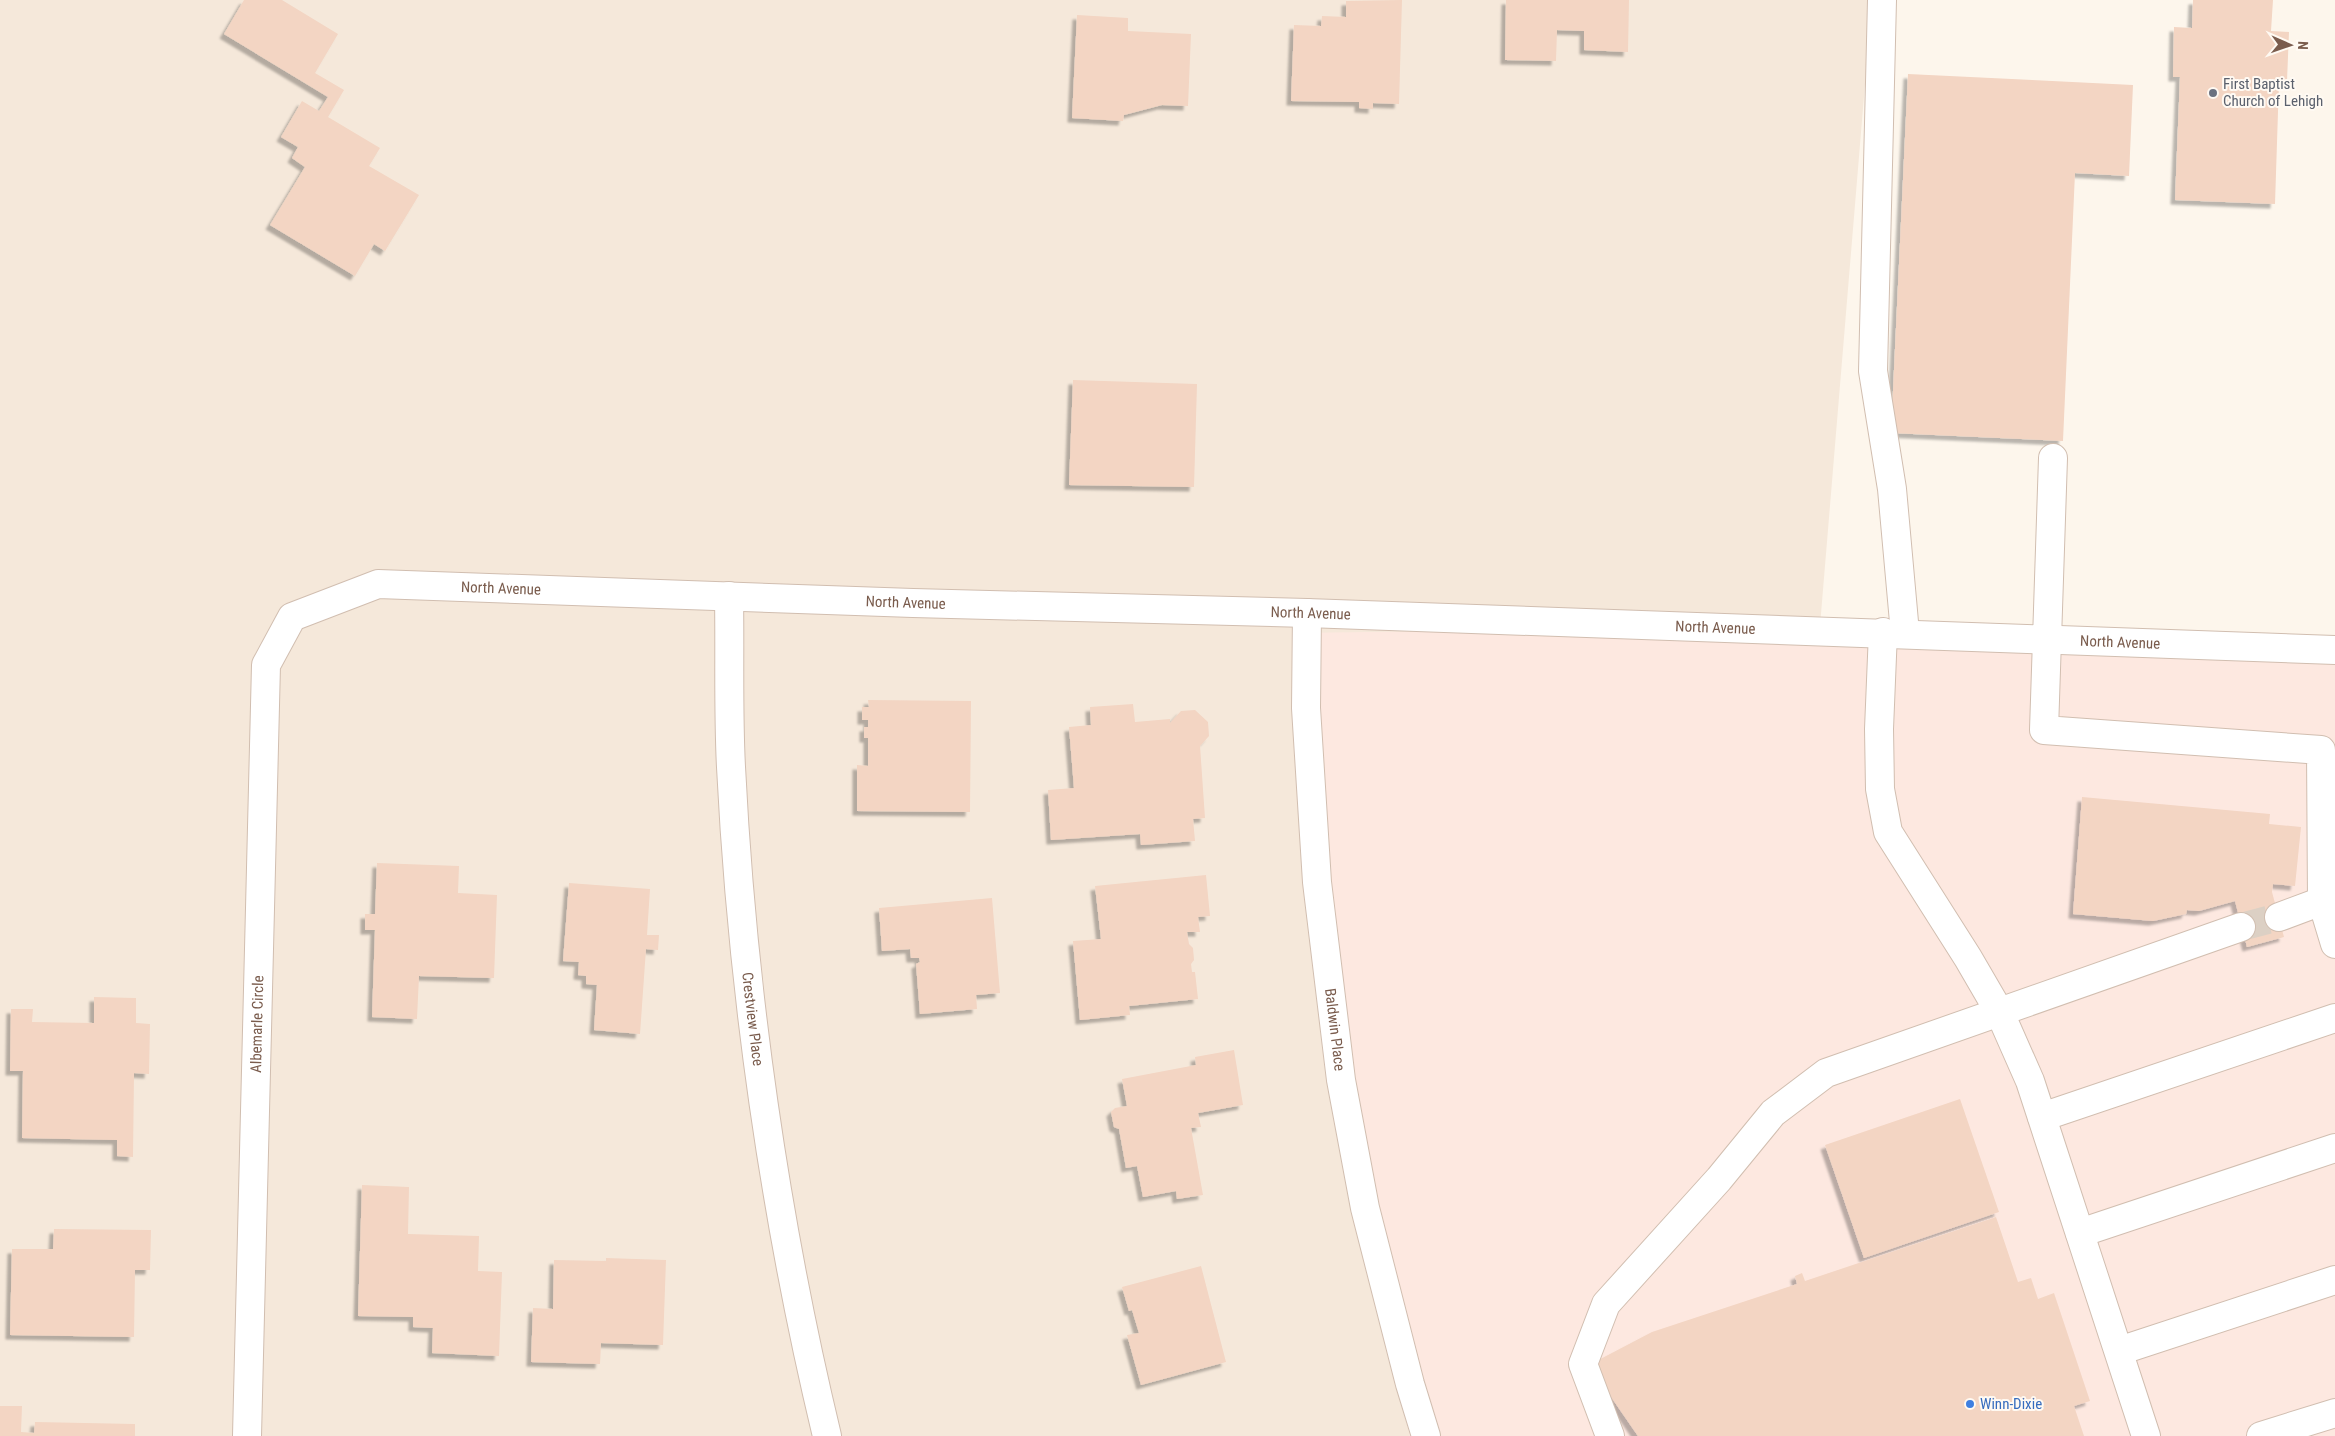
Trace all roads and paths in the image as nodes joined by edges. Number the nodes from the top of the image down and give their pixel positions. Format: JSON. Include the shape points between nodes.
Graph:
{"nodes":[{"id":1,"x":1882,"y":0,"type":"edge"},
{"id":2,"x":2053,"y":458,"type":"dead end"},
{"id":3,"x":729,"y":596,"type":"junction"},
{"id":4,"x":1307,"y":613,"type":"junction"},
{"id":5,"x":292,"y":617,"type":"joint"},
{"id":6,"x":1894,"y":632,"type":"junction"},
{"id":7,"x":2048,"y":638,"type":"junction"},
{"id":8,"x":2335,"y":650,"type":"edge"},
{"id":9,"x":2322,"y":902,"type":"junction"},
{"id":10,"x":2279,"y":917,"type":"tunnel mouth"},
{"id":11,"x":2241,"y":927,"type":"tunnel mouth"},
{"id":12,"x":2335,"y":944,"type":"edge"},
{"id":13,"x":2000,"y":1013,"type":"junction"},
{"id":14,"x":2335,"y":1018,"type":"edge"},
{"id":15,"x":2042,"y":1117,"type":"junction"},
{"id":16,"x":2335,"y":1148,"type":"edge"},
{"id":17,"x":2080,"y":1233,"type":"junction"},
{"id":18,"x":2335,"y":1280,"type":"edge"},
{"id":19,"x":2119,"y":1351,"type":"junction"},
{"id":20,"x":2335,"y":1412,"type":"edge"},
{"id":21,"x":247,"y":1436,"type":"edge"},
{"id":22,"x":827,"y":1436,"type":"edge"},
{"id":23,"x":1426,"y":1436,"type":"edge"},
{"id":24,"x":1610,"y":1436,"type":"edge"},
{"id":25,"x":2146,"y":1436,"type":"edge"},
{"id":26,"x":2261,"y":1436,"type":"edge"}],
"edges":[{"from":1,"to":6,"type":"street","via":[[1873,370],[1892,489]]},
{"from":2,"to":7,"type":"street"},
{"from":3,"to":4,"type":"street","name":"North Avenue"},
{"from":3,"to":5,"type":"street","name":"North Avenue","via":[[378,584]]},
{"from":3,"to":22,"type":"street","name":"Crestview Place","via":[[731,766],[745,945],[770,1152]]},
{"from":4,"to":6,"type":"street","name":"North Avenue","via":[[1712,629]]},
{"from":4,"to":23,"type":"street","name":"Baldwin Place","via":[[1306,708],[1317,882],[1341,1080],[1365,1208]]},
{"from":5,"to":21,"type":"street","name":"Albemarle Circle","via":[[266,665]]},
{"from":6,"to":7,"type":"street","name":"North Avenue"},
{"from":6,"to":13,"type":"street","via":[[1879,729],[1880,789],[1888,832]]},
{"from":7,"to":8,"type":"street","name":"North Avenue"},
{"from":7,"to":9,"type":"street","via":[[2044,730],[2321,750]]},
{"from":9,"to":10,"type":"street"},
{"from":9,"to":12,"type":"street"},
{"from":11,"to":13,"type":"street"},
{"from":13,"to":15,"type":"street","via":[[2030,1080]]},
{"from":13,"to":24,"type":"street","via":[[1826,1073],[1773,1113],[1606,1304],[1583,1364]]},
{"from":14,"to":15,"type":"street"},
{"from":15,"to":17,"type":"street"},
{"from":16,"to":17,"type":"street"},
{"from":17,"to":19,"type":"street"},
{"from":18,"to":19,"type":"street"},
{"from":19,"to":25,"type":"street"},
{"from":20,"to":26,"type":"street"}]}
